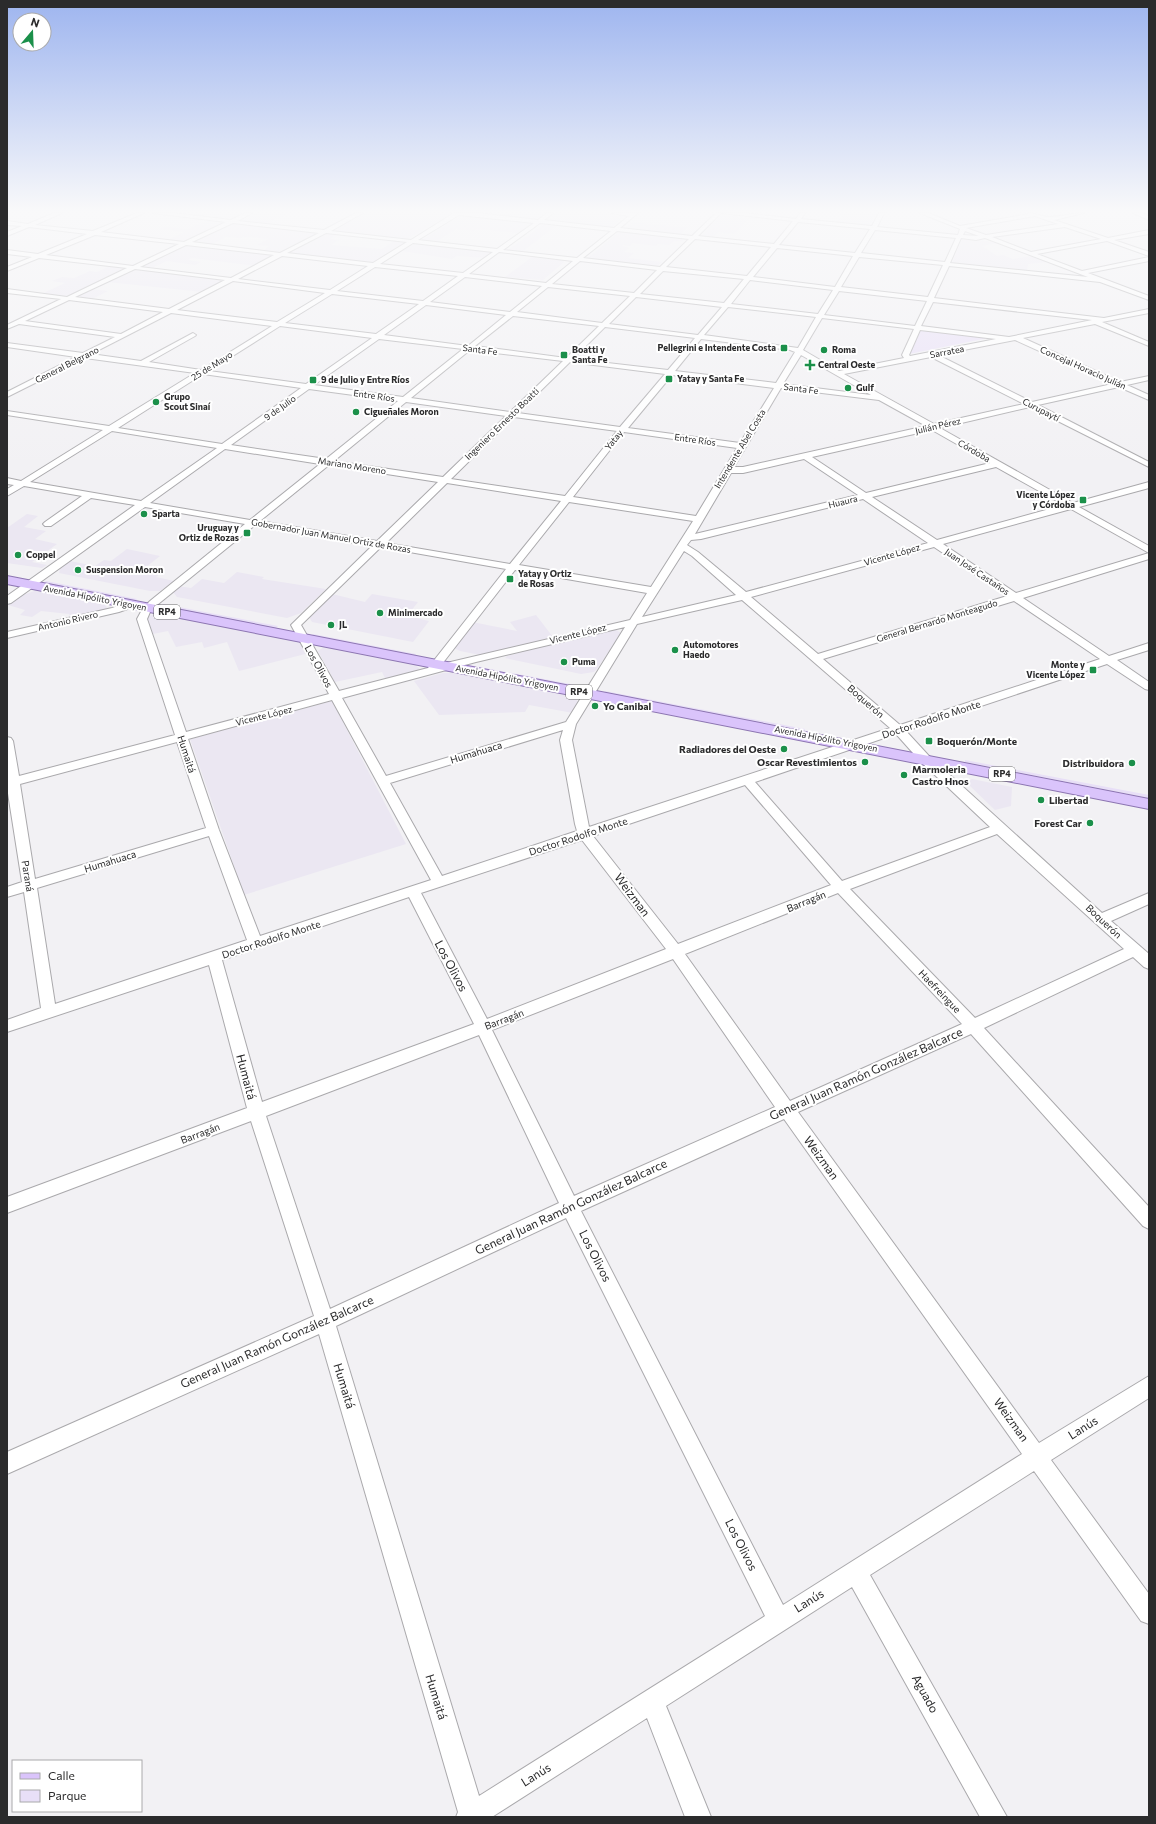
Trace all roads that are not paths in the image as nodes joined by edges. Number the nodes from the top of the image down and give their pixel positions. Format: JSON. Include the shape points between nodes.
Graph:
{"nodes":[{"id":1,"x":60,"y":298,"type":"edge"},
{"id":2,"x":196,"y":298,"type":"edge"},
{"id":3,"x":321,"y":298,"type":"edge"},
{"id":4,"x":389,"y":298,"type":"edge"},
{"id":5,"x":434,"y":298,"type":"edge"},
{"id":6,"x":530,"y":298,"type":"edge"},
{"id":7,"x":631,"y":298,"type":"edge"},
{"id":8,"x":669,"y":298,"type":"edge"},
{"id":9,"x":731,"y":298,"type":"edge"},
{"id":10,"x":831,"y":298,"type":"edge"},
{"id":11,"x":922,"y":298,"type":"edge"},
{"id":12,"x":67,"y":299,"type":"junction"},
{"id":13,"x":930,"y":299,"type":"junction"},
{"id":14,"x":427,"y":303,"type":"junction"},
{"id":15,"x":726,"y":305,"type":"junction"},
{"id":16,"x":1149,"y":311,"type":"edge"},
{"id":17,"x":169,"y":312,"type":"junction"},
{"id":18,"x":511,"y":313,"type":"junction"},
{"id":19,"x":820,"y":316,"type":"junction"},
{"id":20,"x":1104,"y":320,"type":"junction"},
{"id":21,"x":18,"y":322,"type":"junction"},
{"id":22,"x":1096,"y":322,"type":"junction"},
{"id":23,"x":278,"y":325,"type":"junction"},
{"id":24,"x":604,"y":325,"type":"junction"},
{"id":25,"x":7,"y":327,"type":"edge"},
{"id":26,"x":917,"y":327,"type":"junction"},
{"id":27,"x":193,"y":335,"type":"dead end"},
{"id":28,"x":124,"y":336,"type":"junction"},
{"id":29,"x":700,"y":336,"type":"junction"},
{"id":30,"x":378,"y":337,"type":"junction"},
{"id":31,"x":1017,"y":338,"type":"junction"},
{"id":32,"x":1009,"y":339,"type":"junction"},
{"id":33,"x":1149,"y":344,"type":"edge"},
{"id":34,"x":7,"y":345,"type":"edge"},
{"id":35,"x":468,"y":349,"type":"junction"},
{"id":36,"x":799,"y":350,"type":"junction"},
{"id":37,"x":933,"y":354,"type":"junction"},
{"id":38,"x":84,"y":356,"type":"junction"},
{"id":39,"x":908,"y":359,"type":"junction"},
{"id":40,"x":567,"y":361,"type":"junction"},
{"id":41,"x":141,"y":364,"type":"junction"},
{"id":42,"x":203,"y":372,"type":"junction"},
{"id":43,"x":669,"y":373,"type":"junction"},
{"id":44,"x":838,"y":373,"type":"junction"},
{"id":45,"x":1149,"y":378,"type":"edge"},
{"id":46,"x":1120,"y":385,"type":"junction"},
{"id":47,"x":778,"y":386,"type":"junction"},
{"id":48,"x":310,"y":387,"type":"junction"},
{"id":49,"x":7,"y":395,"type":"edge"},
{"id":50,"x":881,"y":398,"type":"junction"},
{"id":51,"x":1149,"y":398,"type":"edge"},
{"id":52,"x":404,"y":400,"type":"junction"},
{"id":53,"x":1031,"y":405,"type":"junction"},
{"id":54,"x":7,"y":413,"type":"edge"},
{"id":55,"x":512,"y":415,"type":"junction"},
{"id":56,"x":932,"y":427,"type":"junction"},
{"id":57,"x":112,"y":429,"type":"junction"},
{"id":58,"x":622,"y":430,"type":"junction"},
{"id":59,"x":226,"y":446,"type":"junction"},
{"id":60,"x":741,"y":446,"type":"junction"},
{"id":61,"x":805,"y":456,"type":"junction"},
{"id":62,"x":327,"y":462,"type":"junction"},
{"id":63,"x":997,"y":464,"type":"junction"},
{"id":64,"x":1149,"y":465,"type":"edge"},
{"id":65,"x":727,"y":470,"type":"junction"},
{"id":66,"x":445,"y":480,"type":"junction"},
{"id":67,"x":7,"y":481,"type":"edge"},
{"id":68,"x":22,"y":484,"type":"junction"},
{"id":69,"x":1149,"y":485,"type":"edge"},
{"id":70,"x":7,"y":493,"type":"edge"},
{"id":71,"x":90,"y":495,"type":"junction"},
{"id":72,"x":867,"y":496,"type":"junction"},
{"id":73,"x":568,"y":499,"type":"junction"},
{"id":74,"x":144,"y":504,"type":"junction"},
{"id":75,"x":1071,"y":506,"type":"junction"},
{"id":76,"x":698,"y":519,"type":"junction"},
{"id":77,"x":253,"y":522,"type":"junction"},
{"id":78,"x":48,"y":524,"type":"dead end"},
{"id":79,"x":688,"y":537,"type":"junction"},
{"id":80,"x":934,"y":543,"type":"junction"},
{"id":81,"x":379,"y":544,"type":"junction"},
{"id":82,"x":682,"y":546,"type":"junction"},
{"id":83,"x":1149,"y":550,"type":"edge"},
{"id":84,"x":1149,"y":556,"type":"edge"},
{"id":85,"x":512,"y":566,"type":"junction"},
{"id":86,"x":7,"y":569,"type":"edge"},
{"id":87,"x":42,"y":576,"type":"junction"},
{"id":88,"x":7,"y":580,"type":"edge"},
{"id":89,"x":30,"y":585,"type":"junction"},
{"id":90,"x":654,"y":591,"type":"junction"},
{"id":91,"x":744,"y":596,"type":"junction"},
{"id":92,"x":1015,"y":597,"type":"junction"},
{"id":93,"x":159,"y":598,"type":"junction"},
{"id":94,"x":7,"y":601,"type":"edge"},
{"id":95,"x":128,"y":605,"type":"junction"},
{"id":96,"x":147,"y":608,"type":"junction"},
{"id":97,"x":634,"y":621,"type":"junction"},
{"id":98,"x":296,"y":625,"type":"junction"},
{"id":99,"x":7,"y":635,"type":"edge"},
{"id":100,"x":304,"y":638,"type":"junction"},
{"id":101,"x":1149,"y":646,"type":"edge"},
{"id":102,"x":816,"y":658,"type":"junction"},
{"id":103,"x":474,"y":659,"type":"junction"},
{"id":104,"x":1108,"y":660,"type":"junction"},
{"id":105,"x":440,"y":664,"type":"junction"},
{"id":106,"x":1149,"y":687,"type":"edge"},
{"id":107,"x":591,"y":688,"type":"junction"},
{"id":108,"x":336,"y":697,"type":"junction"},
{"id":109,"x":570,"y":724,"type":"junction"},
{"id":110,"x":899,"y":730,"type":"junction"},
{"id":111,"x":181,"y":737,"type":"junction"},
{"id":112,"x":875,"y":738,"type":"junction"},
{"id":113,"x":7,"y":741,"type":"edge"},
{"id":114,"x":855,"y":745,"type":"junction"},
{"id":115,"x":912,"y":745,"type":"junction"},
{"id":116,"x":925,"y":759,"type":"junction"},
{"id":117,"x":382,"y":780,"type":"junction"},
{"id":118,"x":747,"y":780,"type":"junction"},
{"id":119,"x":10,"y":782,"type":"edge"},
{"id":120,"x":1149,"y":791,"type":"edge"},
{"id":121,"x":1149,"y":804,"type":"edge"},
{"id":122,"x":999,"y":828,"type":"junction"},
{"id":123,"x":213,"y":830,"type":"junction"},
{"id":124,"x":585,"y":834,"type":"junction"},
{"id":125,"x":439,"y":882,"type":"junction"},
{"id":126,"x":30,"y":885,"type":"junction"},
{"id":127,"x":840,"y":887,"type":"junction"},
{"id":128,"x":413,"y":891,"type":"junction"},
{"id":129,"x":7,"y":892,"type":"edge"},
{"id":130,"x":1149,"y":898,"type":"edge"},
{"id":131,"x":1102,"y":919,"type":"junction"},
{"id":132,"x":256,"y":944,"type":"junction"},
{"id":133,"x":1135,"y":950,"type":"junction"},
{"id":134,"x":676,"y":952,"type":"junction"},
{"id":135,"x":214,"y":958,"type":"junction"},
{"id":136,"x":1149,"y":963,"type":"edge"},
{"id":137,"x":49,"y":1012,"type":"junction"},
{"id":138,"x":7,"y":1026,"type":"edge"},
{"id":139,"x":973,"y":1026,"type":"junction"},
{"id":140,"x":483,"y":1027,"type":"junction"},
{"id":141,"x":787,"y":1110,"type":"junction"},
{"id":142,"x":256,"y":1112,"type":"junction"},
{"id":143,"x":7,"y":1205,"type":"edge"},
{"id":144,"x":570,"y":1207,"type":"junction"},
{"id":145,"x":1149,"y":1220,"type":"edge"},
{"id":146,"x":324,"y":1321,"type":"junction"},
{"id":147,"x":1149,"y":1386,"type":"edge"},
{"id":148,"x":1038,"y":1456,"type":"junction"},
{"id":149,"x":7,"y":1463,"type":"edge"},
{"id":150,"x":856,"y":1572,"type":"junction"},
{"id":151,"x":1149,"y":1613,"type":"edge"},
{"id":152,"x":779,"y":1620,"type":"junction"},
{"id":153,"x":652,"y":1702,"type":"junction"},
{"id":154,"x":471,"y":1816,"type":"edge"},
{"id":155,"x":698,"y":1817,"type":"edge"},
{"id":156,"x":994,"y":1817,"type":"edge"}],
"edges":[{"from":1,"to":12,"type":"street","name":"Santa Fe"},
{"from":2,"to":17,"type":"street","name":"General Belgrano"},
{"from":3,"to":23,"type":"street","name":"25 de Mayo"},
{"from":4,"to":14,"type":"street"},
{"from":5,"to":14,"type":"street","name":"9 de Julio"},
{"from":6,"to":18,"type":"street"},
{"from":7,"to":24,"type":"street","name":"Ingeniero Ernesto Boatti"},
{"from":8,"to":15,"type":"street"},
{"from":9,"to":15,"type":"street","name":"Yatay"},
{"from":10,"to":19,"type":"street","name":"Intendente Abel Costa"},
{"from":11,"to":13,"type":"street"},
{"from":12,"to":17,"type":"street","name":"Santa Fe"},
{"from":12,"to":21,"type":"street"},
{"from":13,"to":20,"type":"street"},
{"from":13,"to":26,"type":"street"},
{"from":14,"to":18,"type":"street"},
{"from":14,"to":30,"type":"street","name":"9 de Julio"},
{"from":15,"to":19,"type":"street"},
{"from":15,"to":29,"type":"street","name":"Yatay"},
{"from":16,"to":20,"type":"street","name":"Sarratea"},
{"from":17,"to":23,"type":"street","name":"Santa Fe"},
{"from":17,"to":28,"type":"street","name":"General Belgrano"},
{"from":18,"to":24,"type":"street"},
{"from":18,"to":35,"type":"street"},
{"from":19,"to":26,"type":"street"},
{"from":19,"to":36,"type":"street","name":"Intendente Abel Costa"},
{"from":20,"to":22,"type":"street","name":"Sarratea"},
{"from":21,"to":25,"type":"street"},
{"from":21,"to":28,"type":"street"},
{"from":22,"to":31,"type":"street","name":"Sarratea"},
{"from":22,"to":33,"type":"street"},
{"from":23,"to":30,"type":"street","name":"Santa Fe"},
{"from":23,"to":42,"type":"street","name":"25 de Mayo"},
{"from":24,"to":29,"type":"street"},
{"from":24,"to":40,"type":"street","name":"Ingeniero Ernesto Boatti"},
{"from":26,"to":32,"type":"street"},
{"from":26,"to":39,"type":"street","via":[[905,355]]},
{"from":27,"to":41,"type":"street"},
{"from":28,"to":38,"type":"street","name":"General Belgrano"},
{"from":29,"to":36,"type":"street"},
{"from":29,"to":43,"type":"street","name":"Yatay"},
{"from":30,"to":35,"type":"street","name":"Santa Fe"},
{"from":30,"to":48,"type":"street","name":"9 de Julio"},
{"from":31,"to":32,"type":"street","name":"Sarratea"},
{"from":31,"to":46,"type":"street","name":"Concejal Horacio Julián"},
{"from":32,"to":37,"type":"street","name":"Sarratea"},
{"from":34,"to":38,"type":"street","name":"Entre Ríos"},
{"from":35,"to":40,"type":"street","name":"Santa Fe"},
{"from":35,"to":52,"type":"street"},
{"from":36,"to":44,"type":"street","name":"Córdoba"},
{"from":36,"to":47,"type":"street","name":"Intendente Abel Costa"},
{"from":37,"to":39,"type":"street","name":"Sarratea"},
{"from":37,"to":53,"type":"street","name":"Curupaytí"},
{"from":38,"to":41,"type":"street","name":"Entre Ríos"},
{"from":38,"to":49,"type":"street","name":"General Belgrano"},
{"from":39,"to":44,"type":"street","name":"Sarratea"},
{"from":40,"to":43,"type":"street","name":"Santa Fe"},
{"from":40,"to":55,"type":"street","name":"Ingeniero Ernesto Boatti"},
{"from":41,"to":42,"type":"street","name":"Entre Ríos"},
{"from":42,"to":48,"type":"street","name":"Entre Ríos"},
{"from":42,"to":57,"type":"street","name":"25 de Mayo"},
{"from":43,"to":47,"type":"street","name":"Santa Fe"},
{"from":43,"to":58,"type":"street","name":"Yatay"},
{"from":44,"to":50,"type":"street","name":"Córdoba"},
{"from":45,"to":46,"type":"street","name":"Julián Pérez"},
{"from":46,"to":51,"type":"street","name":"Concejal Horacio Julián"},
{"from":46,"to":53,"type":"street","name":"Julián Pérez"},
{"from":47,"to":50,"type":"street","name":"Santa Fe"},
{"from":47,"to":60,"type":"street","name":"Intendente Abel Costa"},
{"from":48,"to":52,"type":"street","name":"Entre Ríos"},
{"from":48,"to":59,"type":"street","name":"9 de Julio"},
{"from":50,"to":56,"type":"street","name":"Córdoba"},
{"from":52,"to":55,"type":"street","name":"Entre Ríos"},
{"from":52,"to":62,"type":"street"},
{"from":53,"to":56,"type":"street","name":"Julián Pérez"},
{"from":53,"to":64,"type":"street","name":"Curupaytí"},
{"from":54,"to":57,"type":"street","name":"Mariano Moreno"},
{"from":55,"to":58,"type":"street","name":"Entre Ríos"},
{"from":55,"to":66,"type":"street","name":"Ingeniero Ernesto Boatti"},
{"from":56,"to":61,"type":"street","name":"Julián Pérez"},
{"from":56,"to":63,"type":"street","name":"Córdoba"},
{"from":57,"to":59,"type":"street","name":"Mariano Moreno"},
{"from":57,"to":68,"type":"street","name":"25 de Mayo"},
{"from":58,"to":60,"type":"street","name":"Entre Ríos"},
{"from":58,"to":73,"type":"street","name":"Yatay"},
{"from":59,"to":62,"type":"street","name":"Mariano Moreno"},
{"from":59,"to":74,"type":"street","name":"9 de Julio"},
{"from":60,"to":65,"type":"street","name":"Intendente Abel Costa"},
{"from":61,"to":65,"type":"street","name":"Julián Pérez","via":[[743,470]]},
{"from":61,"to":72,"type":"street","name":"Juan José Castaños"},
{"from":62,"to":66,"type":"street","name":"Mariano Moreno"},
{"from":62,"to":77,"type":"street"},
{"from":63,"to":72,"type":"street","name":"Huaura"},
{"from":63,"to":75,"type":"street","name":"Córdoba"},
{"from":65,"to":76,"type":"street","name":"Intendente Abel Costa"},
{"from":66,"to":73,"type":"street","name":"Mariano Moreno"},
{"from":66,"to":81,"type":"street","name":"Ingeniero Ernesto Boatti"},
{"from":67,"to":68,"type":"street","name":"Gobernador Juan Manuel Ortiz de Rozas"},
{"from":68,"to":70,"type":"street","name":"25 de Mayo"},
{"from":68,"to":71,"type":"street","name":"Gobernador Juan Manuel Ortiz de Rozas"},
{"from":69,"to":75,"type":"street","name":"Vicente López"},
{"from":71,"to":74,"type":"street","name":"Gobernador Juan Manuel Ortiz de Rozas"},
{"from":71,"to":78,"type":"street"},
{"from":72,"to":79,"type":"street","name":"Huaura"},
{"from":72,"to":80,"type":"street","name":"Juan José Castaños"},
{"from":73,"to":76,"type":"street","name":"Mariano Moreno"},
{"from":73,"to":85,"type":"street","name":"Yatay"},
{"from":74,"to":77,"type":"street","name":"Gobernador Juan Manuel Ortiz de Rozas"},
{"from":74,"to":87,"type":"street","name":"9 de Julio"},
{"from":75,"to":80,"type":"street","name":"Vicente López"},
{"from":75,"to":83,"type":"street","name":"Córdoba"},
{"from":76,"to":79,"type":"street","name":"Intendente Abel Costa"},
{"from":77,"to":81,"type":"street","name":"Gobernador Juan Manuel Ortiz de Rozas"},
{"from":77,"to":93,"type":"street"},
{"from":79,"to":82,"type":"street","name":"Intendente Abel Costa"},
{"from":80,"to":91,"type":"street","name":"Vicente López"},
{"from":80,"to":92,"type":"street","name":"Juan José Castaños"},
{"from":81,"to":85,"type":"street","name":"Gobernador Juan Manuel Ortiz de Rozas"},
{"from":81,"to":98,"type":"street","name":"Ingeniero Ernesto Boatti"},
{"from":82,"to":90,"type":"street","name":"Intendente Abel Costa"},
{"from":82,"to":91,"type":"street","name":"Boquerón","via":[[696,554]]},
{"from":84,"to":92,"type":"street","name":"General Bernardo Monteagudo"},
{"from":85,"to":90,"type":"street","name":"Gobernador Juan Manuel Ortiz de Rozas"},
{"from":85,"to":105,"type":"street","name":"Yatay"},
{"from":86,"to":87,"type":"main road","name":"Avenida Hipólito Yrigoyen","number":"RP4"},
{"from":87,"to":89,"type":"street","name":"9 de Julio"},
{"from":87,"to":93,"type":"main road","name":"Avenida Hipólito Yrigoyen","number":"RP4"},
{"from":88,"to":89,"type":"main road","name":"Avenida Hipólito Yrigoyen","number":"RP4"},
{"from":89,"to":94,"type":"street","name":"9 de Julio"},
{"from":89,"to":95,"type":"main road","name":"Avenida Hipólito Yrigoyen","number":"RP4"},
{"from":90,"to":97,"type":"street","name":"Intendente Abel Costa"},
{"from":91,"to":97,"type":"street","name":"Vicente López"},
{"from":91,"to":102,"type":"street","name":"Boquerón"},
{"from":92,"to":102,"type":"street","name":"General Bernardo Monteagudo"},
{"from":92,"to":104,"type":"street","name":"Juan José Castaños"},
{"from":93,"to":96,"type":"street"},
{"from":93,"to":98,"type":"main road","name":"Avenida Hipólito Yrigoyen","number":"RP4"},
{"from":95,"to":96,"type":"main road","name":"Avenida Hipólito Yrigoyen","number":"RP4"},
{"from":95,"to":99,"type":"street","name":"Antonio Rivero"},
{"from":96,"to":100,"type":"main road","name":"Avenida Hipólito Yrigoyen","number":"RP4"},
{"from":96,"to":111,"type":"street","name":"Humaitá","via":[[142,620]]},
{"from":97,"to":103,"type":"street","name":"Vicente López"},
{"from":97,"to":107,"type":"street","name":"Intendente Abel Costa"},
{"from":98,"to":100,"type":"street"},
{"from":98,"to":105,"type":"main road","name":"Avenida Hipólito Yrigoyen","number":"RP4"},
{"from":100,"to":105,"type":"main road","name":"Avenida Hipólito Yrigoyen","number":"RP4"},
{"from":100,"to":108,"type":"street","name":"Los Olivos"},
{"from":101,"to":104,"type":"street","name":"Doctor Rodolfo Monte"},
{"from":102,"to":110,"type":"street","name":"Boquerón"},
{"from":103,"to":105,"type":"main road","name":"Avenida Hipólito Yrigoyen","number":"RP4"},
{"from":103,"to":107,"type":"main road","name":"Avenida Hipólito Yrigoyen","number":"RP4"},
{"from":104,"to":106,"type":"street","name":"Juan José Castaños"},
{"from":104,"to":110,"type":"street","name":"Doctor Rodolfo Monte"},
{"from":105,"to":107,"type":"main road","name":"Avenida Hipólito Yrigoyen","number":"RP4"},
{"from":105,"to":108,"type":"street","name":"Vicente López"},
{"from":107,"to":109,"type":"street","name":"Weizman"},
{"from":107,"to":112,"type":"main road","name":"Avenida Hipólito Yrigoyen","number":"RP4"},
{"from":107,"to":114,"type":"main road","name":"Avenida Hipólito Yrigoyen","number":"RP4"},
{"from":108,"to":111,"type":"street","name":"Vicente López"},
{"from":108,"to":117,"type":"street","name":"Los Olivos"},
{"from":109,"to":117,"type":"street","name":"Humahuaca"},
{"from":109,"to":124,"type":"street","name":"Weizman","via":[[566,740]]},
{"from":110,"to":112,"type":"street","name":"Doctor Rodolfo Monte"},
{"from":110,"to":115,"type":"street","name":"Boquerón"},
{"from":111,"to":119,"type":"street","name":"Vicente López"},
{"from":111,"to":123,"type":"street","name":"Humaitá"},
{"from":112,"to":114,"type":"street","name":"Doctor Rodolfo Monte"},
{"from":112,"to":115,"type":"main road","name":"Avenida Hipólito Yrigoyen","number":"RP4"},
{"from":113,"to":119,"type":"street","name":"Paraná"},
{"from":114,"to":116,"type":"main road","name":"Avenida Hipólito Yrigoyen","number":"RP4"},
{"from":114,"to":118,"type":"street","name":"Doctor Rodolfo Monte"},
{"from":115,"to":116,"type":"street","name":"Boquerón"},
{"from":115,"to":120,"type":"main road","name":"Avenida Hipólito Yrigoyen","number":"RP4"},
{"from":116,"to":121,"type":"main road","name":"Avenida Hipólito Yrigoyen","number":"RP4"},
{"from":116,"to":122,"type":"street","name":"Boquerón"},
{"from":117,"to":125,"type":"street","name":"Los Olivos"},
{"from":118,"to":124,"type":"street","name":"Doctor Rodolfo Monte"},
{"from":118,"to":127,"type":"street","name":"Haefreingue"},
{"from":119,"to":126,"type":"street","name":"Paraná"},
{"from":122,"to":127,"type":"street","name":"Barragán"},
{"from":122,"to":131,"type":"street","name":"Boquerón"},
{"from":123,"to":126,"type":"street","name":"Humahuaca"},
{"from":123,"to":132,"type":"street","name":"Humaitá"},
{"from":124,"to":125,"type":"street","name":"Doctor Rodolfo Monte"},
{"from":124,"to":134,"type":"street","name":"Weizman"},
{"from":125,"to":128,"type":"street","name":"Doctor Rodolfo Monte"},
{"from":126,"to":129,"type":"street","name":"Humahuaca"},
{"from":126,"to":137,"type":"street","name":"Paraná"},
{"from":127,"to":134,"type":"street","name":"Barragán"},
{"from":127,"to":139,"type":"street","name":"Haefreingue"},
{"from":128,"to":132,"type":"street","name":"Doctor Rodolfo Monte"},
{"from":128,"to":140,"type":"street","name":"Los Olivos"},
{"from":130,"to":131,"type":"street"},
{"from":131,"to":133,"type":"street","name":"Boquerón"},
{"from":132,"to":135,"type":"street","name":"Doctor Rodolfo Monte"},
{"from":133,"to":136,"type":"street","name":"Boquerón"},
{"from":133,"to":139,"type":"street","name":"General Juan Ramón González Balcarce"},
{"from":134,"to":140,"type":"street","name":"Barragán"},
{"from":134,"to":141,"type":"street","name":"Weizman"},
{"from":135,"to":137,"type":"street","name":"Doctor Rodolfo Monte"},
{"from":135,"to":142,"type":"street","name":"Humaitá"},
{"from":137,"to":138,"type":"street","name":"Doctor Rodolfo Monte"},
{"from":139,"to":141,"type":"street","name":"General Juan Ramón González Balcarce"},
{"from":139,"to":145,"type":"street","name":"Haefreingue"},
{"from":140,"to":142,"type":"street","name":"Barragán"},
{"from":140,"to":144,"type":"street","name":"Los Olivos"},
{"from":141,"to":144,"type":"street","name":"General Juan Ramón González Balcarce"},
{"from":141,"to":148,"type":"street","name":"Weizman"},
{"from":142,"to":143,"type":"street","name":"Barragán"},
{"from":142,"to":146,"type":"street","name":"Humaitá"},
{"from":144,"to":146,"type":"street","name":"General Juan Ramón González Balcarce"},
{"from":144,"to":152,"type":"street","name":"Los Olivos"},
{"from":146,"to":149,"type":"street","name":"General Juan Ramón González Balcarce"},
{"from":146,"to":154,"type":"street","name":"Humaitá"},
{"from":147,"to":148,"type":"street","name":"Lanús"},
{"from":148,"to":150,"type":"street","name":"Lanús"},
{"from":148,"to":151,"type":"street","name":"Weizman"},
{"from":150,"to":152,"type":"street","name":"Lanús"},
{"from":150,"to":156,"type":"street","name":"Aguado"},
{"from":152,"to":153,"type":"street","name":"Lanús"},
{"from":153,"to":154,"type":"street","name":"Lanús"},
{"from":153,"to":155,"type":"street"}]}
